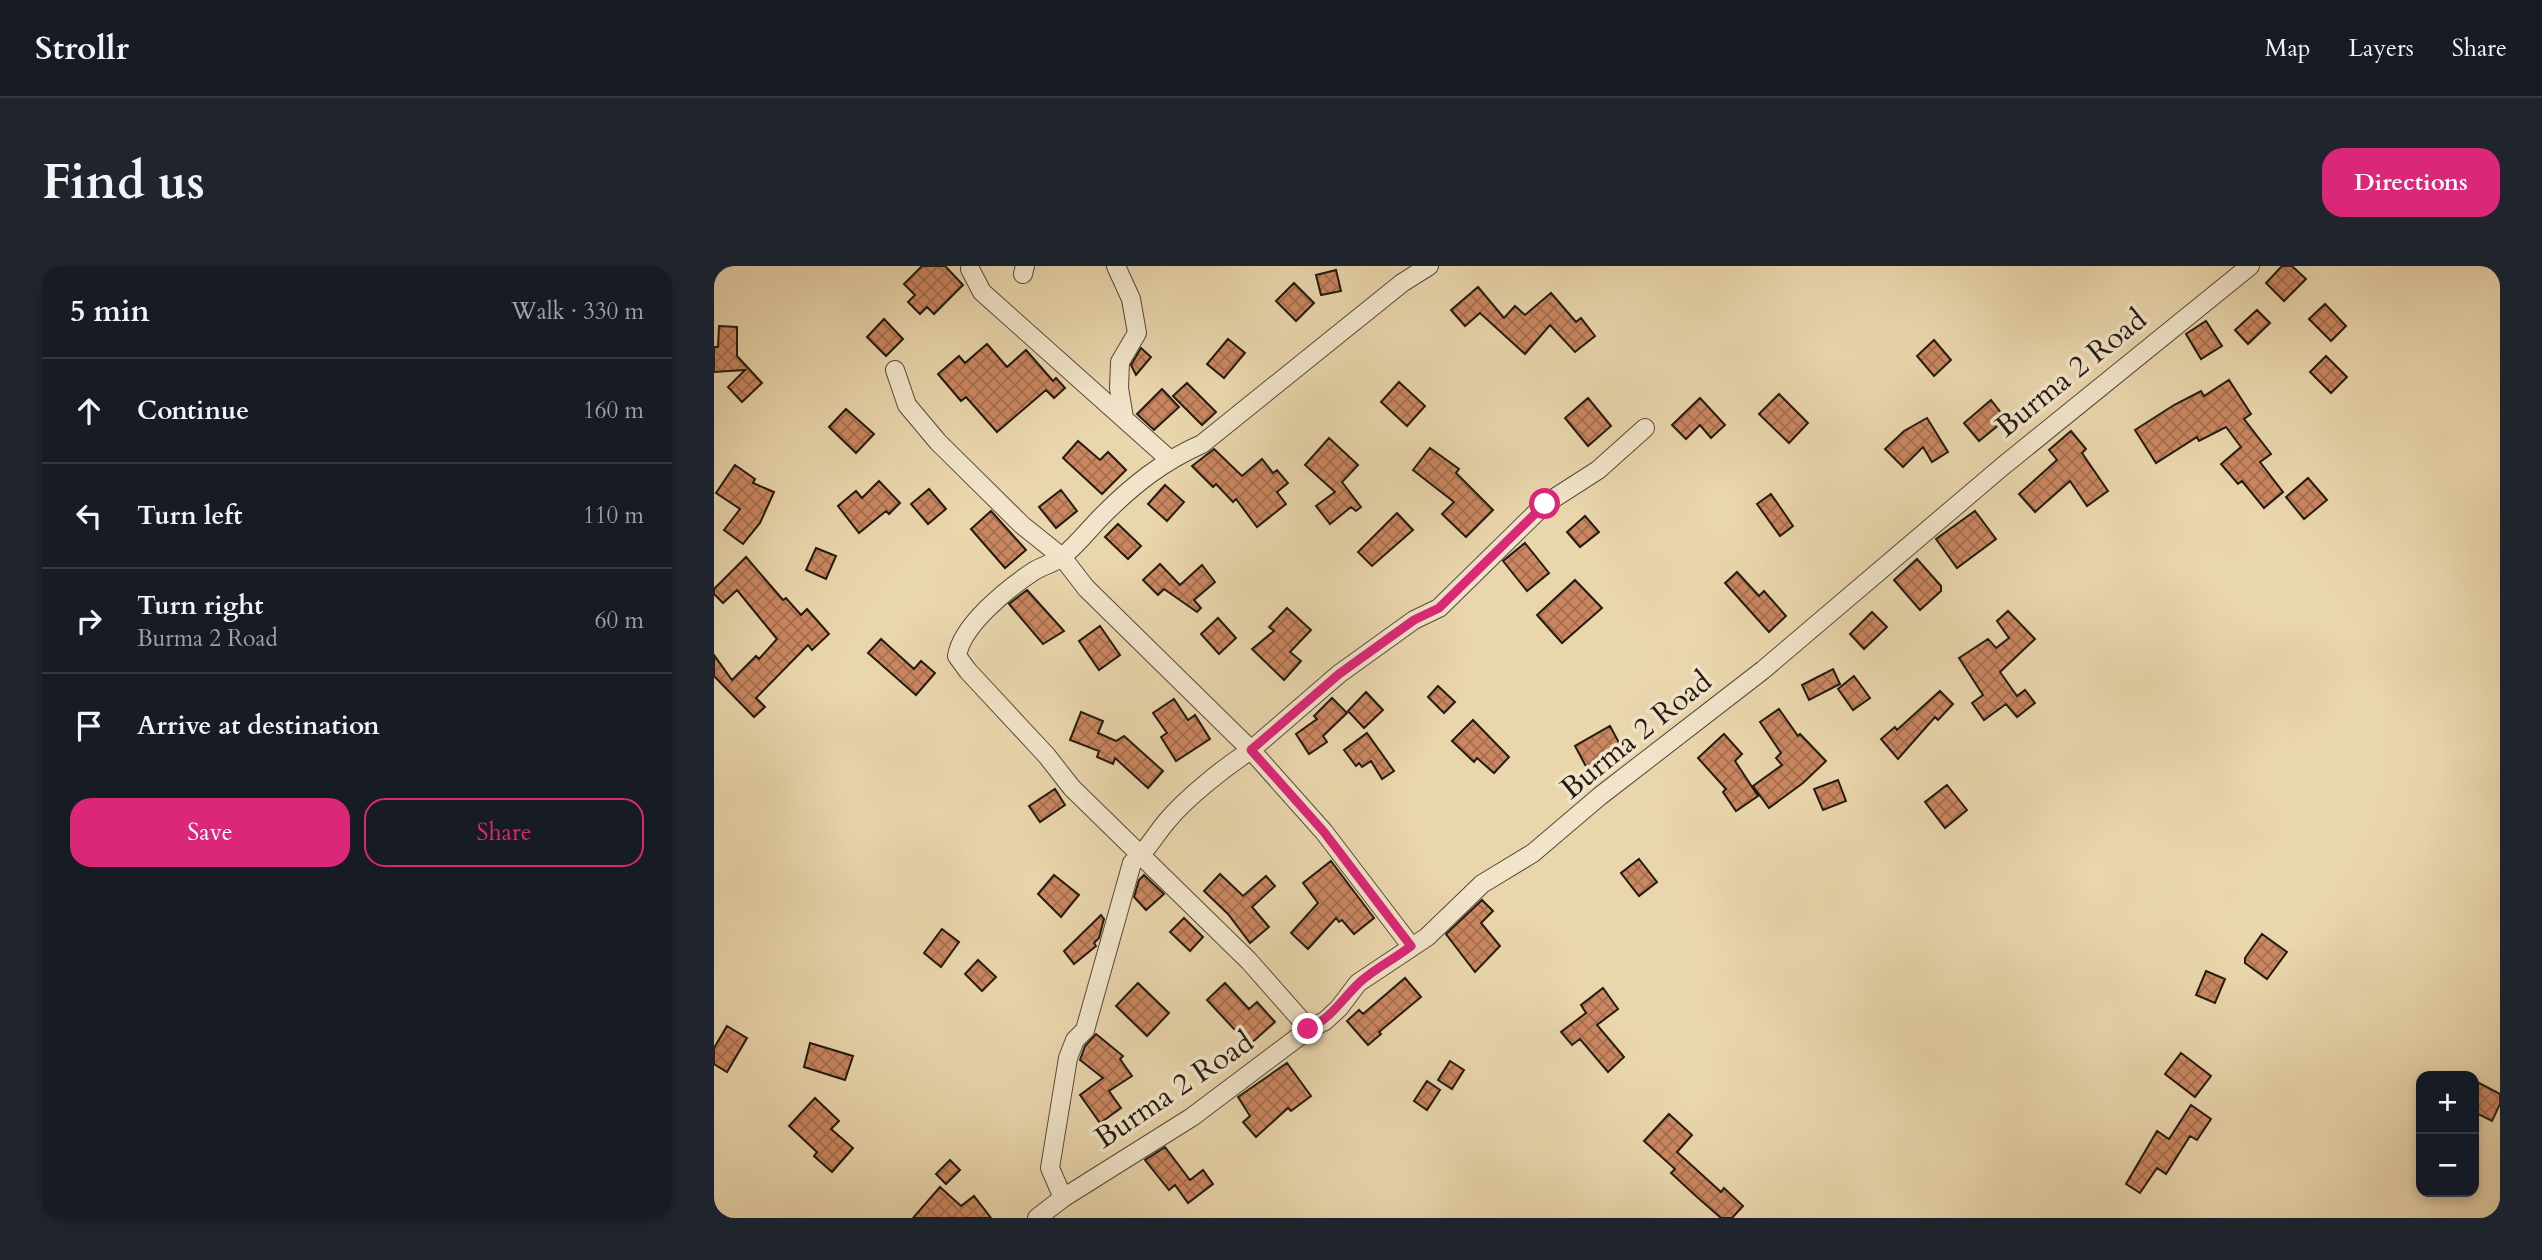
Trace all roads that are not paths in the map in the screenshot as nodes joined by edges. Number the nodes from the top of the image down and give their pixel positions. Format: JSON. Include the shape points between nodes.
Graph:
{"nodes":[{"id":1,"x":1116,"y":266,"type":"edge"},
{"id":2,"x":1429,"y":266,"type":"edge"},
{"id":3,"x":2250,"y":266,"type":"edge"},
{"id":4,"x":970,"y":269,"type":"dead end"},
{"id":5,"x":1126,"y":274,"type":"edge"},
{"id":6,"x":895,"y":370,"type":"dead end"},
{"id":7,"x":1124,"y":418,"type":"junction"},
{"id":8,"x":1645,"y":428,"type":"dead end"},
{"id":9,"x":1169,"y":458,"type":"junction"},
{"id":10,"x":1062,"y":557,"type":"junction"},
{"id":11,"x":1251,"y":750,"type":"junction"},
{"id":12,"x":1142,"y":855,"type":"junction"},
{"id":13,"x":1411,"y":946,"type":"junction"},
{"id":14,"x":1308,"y":1029,"type":"junction"},
{"id":15,"x":1063,"y":1198,"type":"junction"},
{"id":16,"x":1037,"y":1218,"type":"edge"}],
"edges":[{"from":1,"to":5,"type":"street"},
{"from":2,"to":9,"type":"street","via":[[1202,444]]},
{"from":3,"to":13,"type":"street","name":"Burma 2 Road","via":[[2013,457],[1731,696],[1533,853],[1482,884],[1427,937]]},
{"from":4,"to":7,"type":"street","via":[[982,292]]},
{"from":5,"to":7,"type":"street","via":[[1137,333],[1120,362]]},
{"from":6,"to":10,"type":"street","via":[[907,405],[924,428],[1022,525]]},
{"from":7,"to":9,"type":"street"},
{"from":8,"to":11,"type":"street","via":[[1598,470],[1545,504],[1439,608],[1414,620],[1339,674]]},
{"from":9,"to":10,"type":"street","via":[[1114,504]]},
{"from":10,"to":11,"type":"street","via":[[1086,588]]},
{"from":10,"to":12,"type":"street","via":[[1033,572],[980,617],[964,633],[957,656],[1072,788]]},
{"from":11,"to":12,"type":"street","via":[[1220,770],[1168,819]]},
{"from":11,"to":13,"type":"street","via":[[1324,832]]},
{"from":12,"to":14,"type":"street","via":[[1249,961]]},
{"from":12,"to":15,"type":"street","via":[[1132,863],[1085,1030],[1068,1058],[1050,1168]]},
{"from":13,"to":14,"type":"street","name":"Burma 2 Road","via":[[1358,983],[1325,1021]]},
{"from":14,"to":15,"type":"street","name":"Burma 2 Road","via":[[1192,1117]]},
{"from":15,"to":16,"type":"street","name":"Burma 2 Road"}]}
